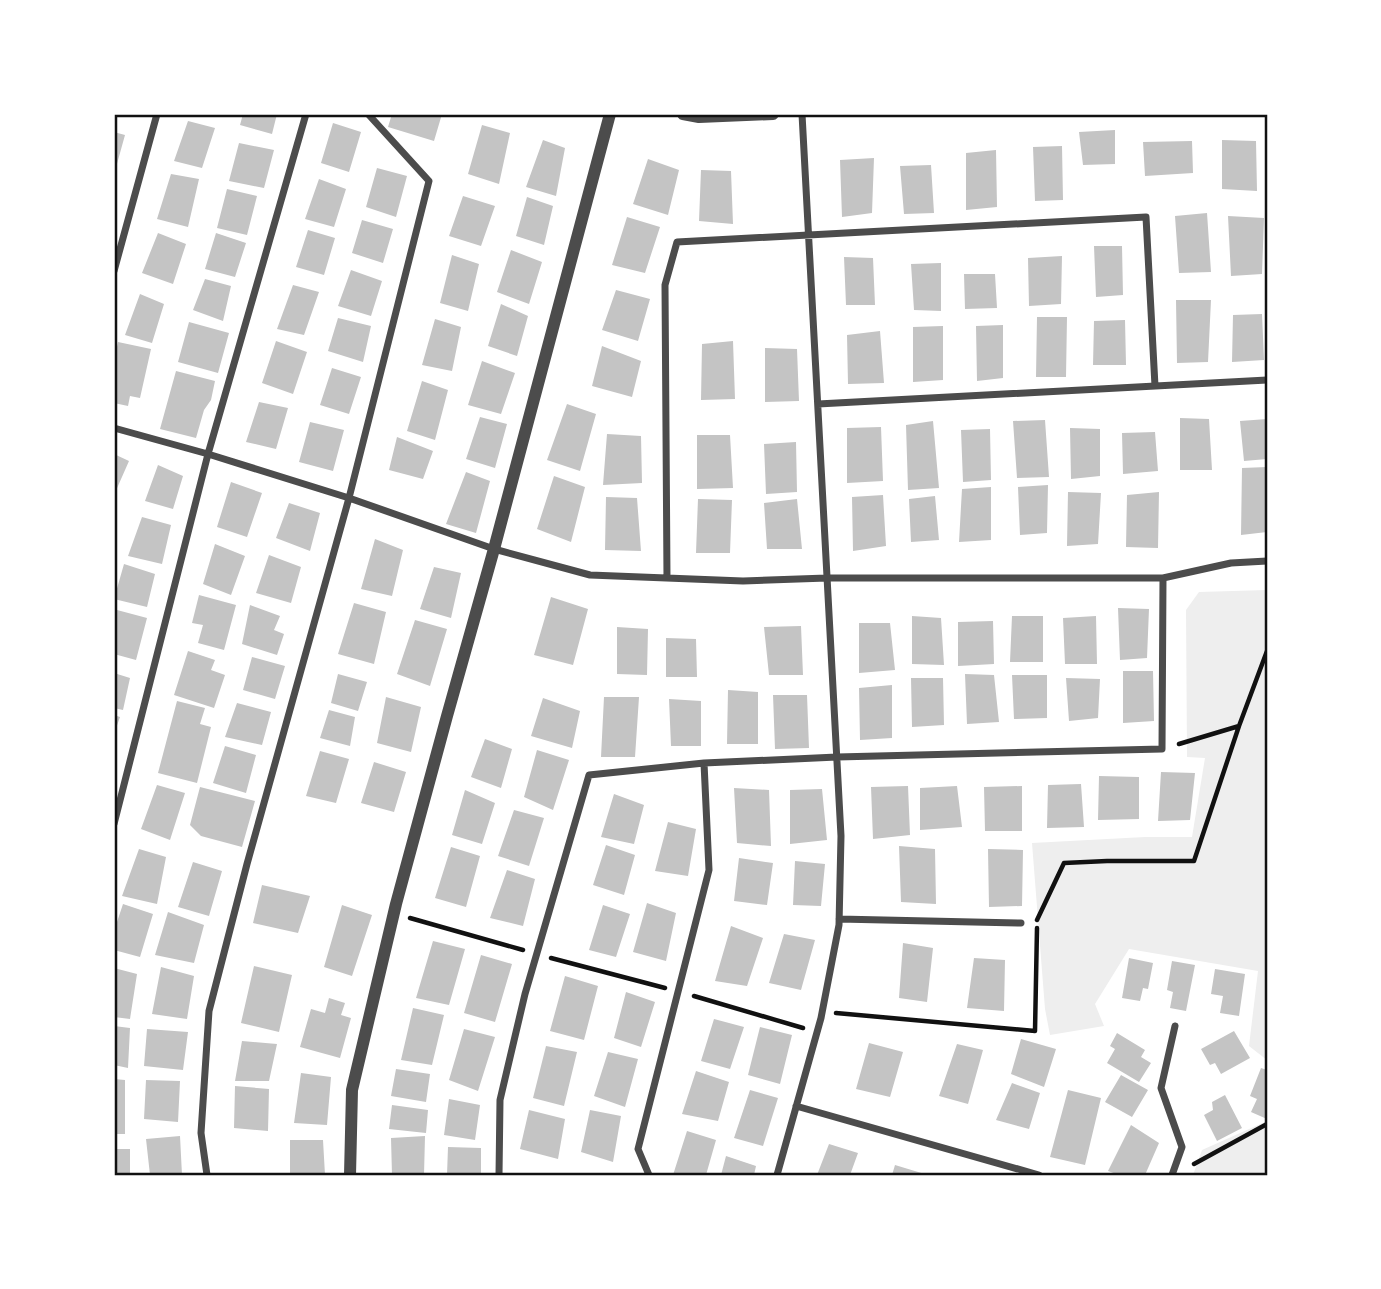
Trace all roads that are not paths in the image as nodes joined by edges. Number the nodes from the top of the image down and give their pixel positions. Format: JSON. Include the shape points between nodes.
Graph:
{"nodes":[{"id":1,"x":157,"y":114,"type":"edge"},
{"id":2,"x":306,"y":114,"type":"edge"},
{"id":3,"x":368,"y":114,"type":"edge"},
{"id":4,"x":611,"y":114,"type":"edge"},
{"id":5,"x":683,"y":114,"type":"edge"},
{"id":6,"x":773,"y":114,"type":"edge"},
{"id":7,"x":802,"y":114,"type":"edge"},
{"id":8,"x":808,"y":236,"type":"junction"},
{"id":9,"x":114,"y":271,"type":"edge"},
{"id":10,"x":1267,"y":380,"type":"edge"},
{"id":11,"x":1155,"y":386,"type":"junction"},
{"id":12,"x":818,"y":404,"type":"junction"},
{"id":13,"x":114,"y":428,"type":"edge"},
{"id":14,"x":208,"y":454,"type":"junction"},
{"id":15,"x":349,"y":498,"type":"junction"},
{"id":16,"x":494,"y":549,"type":"junction"},
{"id":17,"x":1267,"y":561,"type":"edge"},
{"id":18,"x":667,"y":578,"type":"junction"},
{"id":19,"x":827,"y":578,"type":"junction"},
{"id":20,"x":1163,"y":578,"type":"junction"},
{"id":21,"x":836,"y":757,"type":"junction"},
{"id":22,"x":704,"y":763,"type":"junction"},
{"id":23,"x":114,"y":824,"type":"edge"},
{"id":24,"x":839,"y":919,"type":"junction"},
{"id":25,"x":1021,"y":923,"type":"dead end"},
{"id":26,"x":1175,"y":1026,"type":"dead end"},
{"id":27,"x":796,"y":1106,"type":"junction"},
{"id":28,"x":207,"y":1175,"type":"edge"},
{"id":29,"x":350,"y":1175,"type":"edge"},
{"id":30,"x":499,"y":1175,"type":"edge"},
{"id":31,"x":649,"y":1175,"type":"edge"},
{"id":32,"x":777,"y":1175,"type":"edge"},
{"id":33,"x":1039,"y":1175,"type":"edge"},
{"id":34,"x":1172,"y":1175,"type":"edge"}],
"edges":[{"from":1,"to":9,"type":"street"},
{"from":2,"to":14,"type":"street"},
{"from":3,"to":15,"type":"street","via":[[429,181]]},
{"from":4,"to":16,"type":"street"},
{"from":5,"to":6,"type":"street"},
{"from":7,"to":8,"type":"street"},
{"from":8,"to":11,"type":"street","via":[[1146,217]]},
{"from":8,"to":12,"type":"street"},
{"from":8,"to":18,"type":"street","via":[[677,242],[665,285]]},
{"from":10,"to":11,"type":"street"},
{"from":11,"to":12,"type":"street"},
{"from":12,"to":19,"type":"street"},
{"from":13,"to":14,"type":"street"},
{"from":14,"to":15,"type":"street"},
{"from":14,"to":23,"type":"street"},
{"from":15,"to":16,"type":"street"},
{"from":15,"to":28,"type":"street","via":[[209,1011],[201,1133]]},
{"from":16,"to":18,"type":"street","via":[[590,575]]},
{"from":16,"to":29,"type":"street","via":[[394,914],[352,1090]]},
{"from":17,"to":20,"type":"street","via":[[1231,563]]},
{"from":18,"to":19,"type":"street","via":[[743,582]]},
{"from":19,"to":20,"type":"street"},
{"from":19,"to":21,"type":"street"},
{"from":20,"to":21,"type":"street","via":[[1162,749]]},
{"from":21,"to":22,"type":"street"},
{"from":21,"to":24,"type":"street","via":[[841,836]]},
{"from":22,"to":30,"type":"street","via":[[589,775],[500,1100]]},
{"from":22,"to":31,"type":"street","via":[[709,870],[638,1149]]},
{"from":24,"to":25,"type":"street"},
{"from":24,"to":27,"type":"street","via":[[822,1012]]},
{"from":26,"to":34,"type":"street","via":[[1161,1088],[1182,1147]]},
{"from":27,"to":32,"type":"street"},
{"from":27,"to":33,"type":"street"}]}
